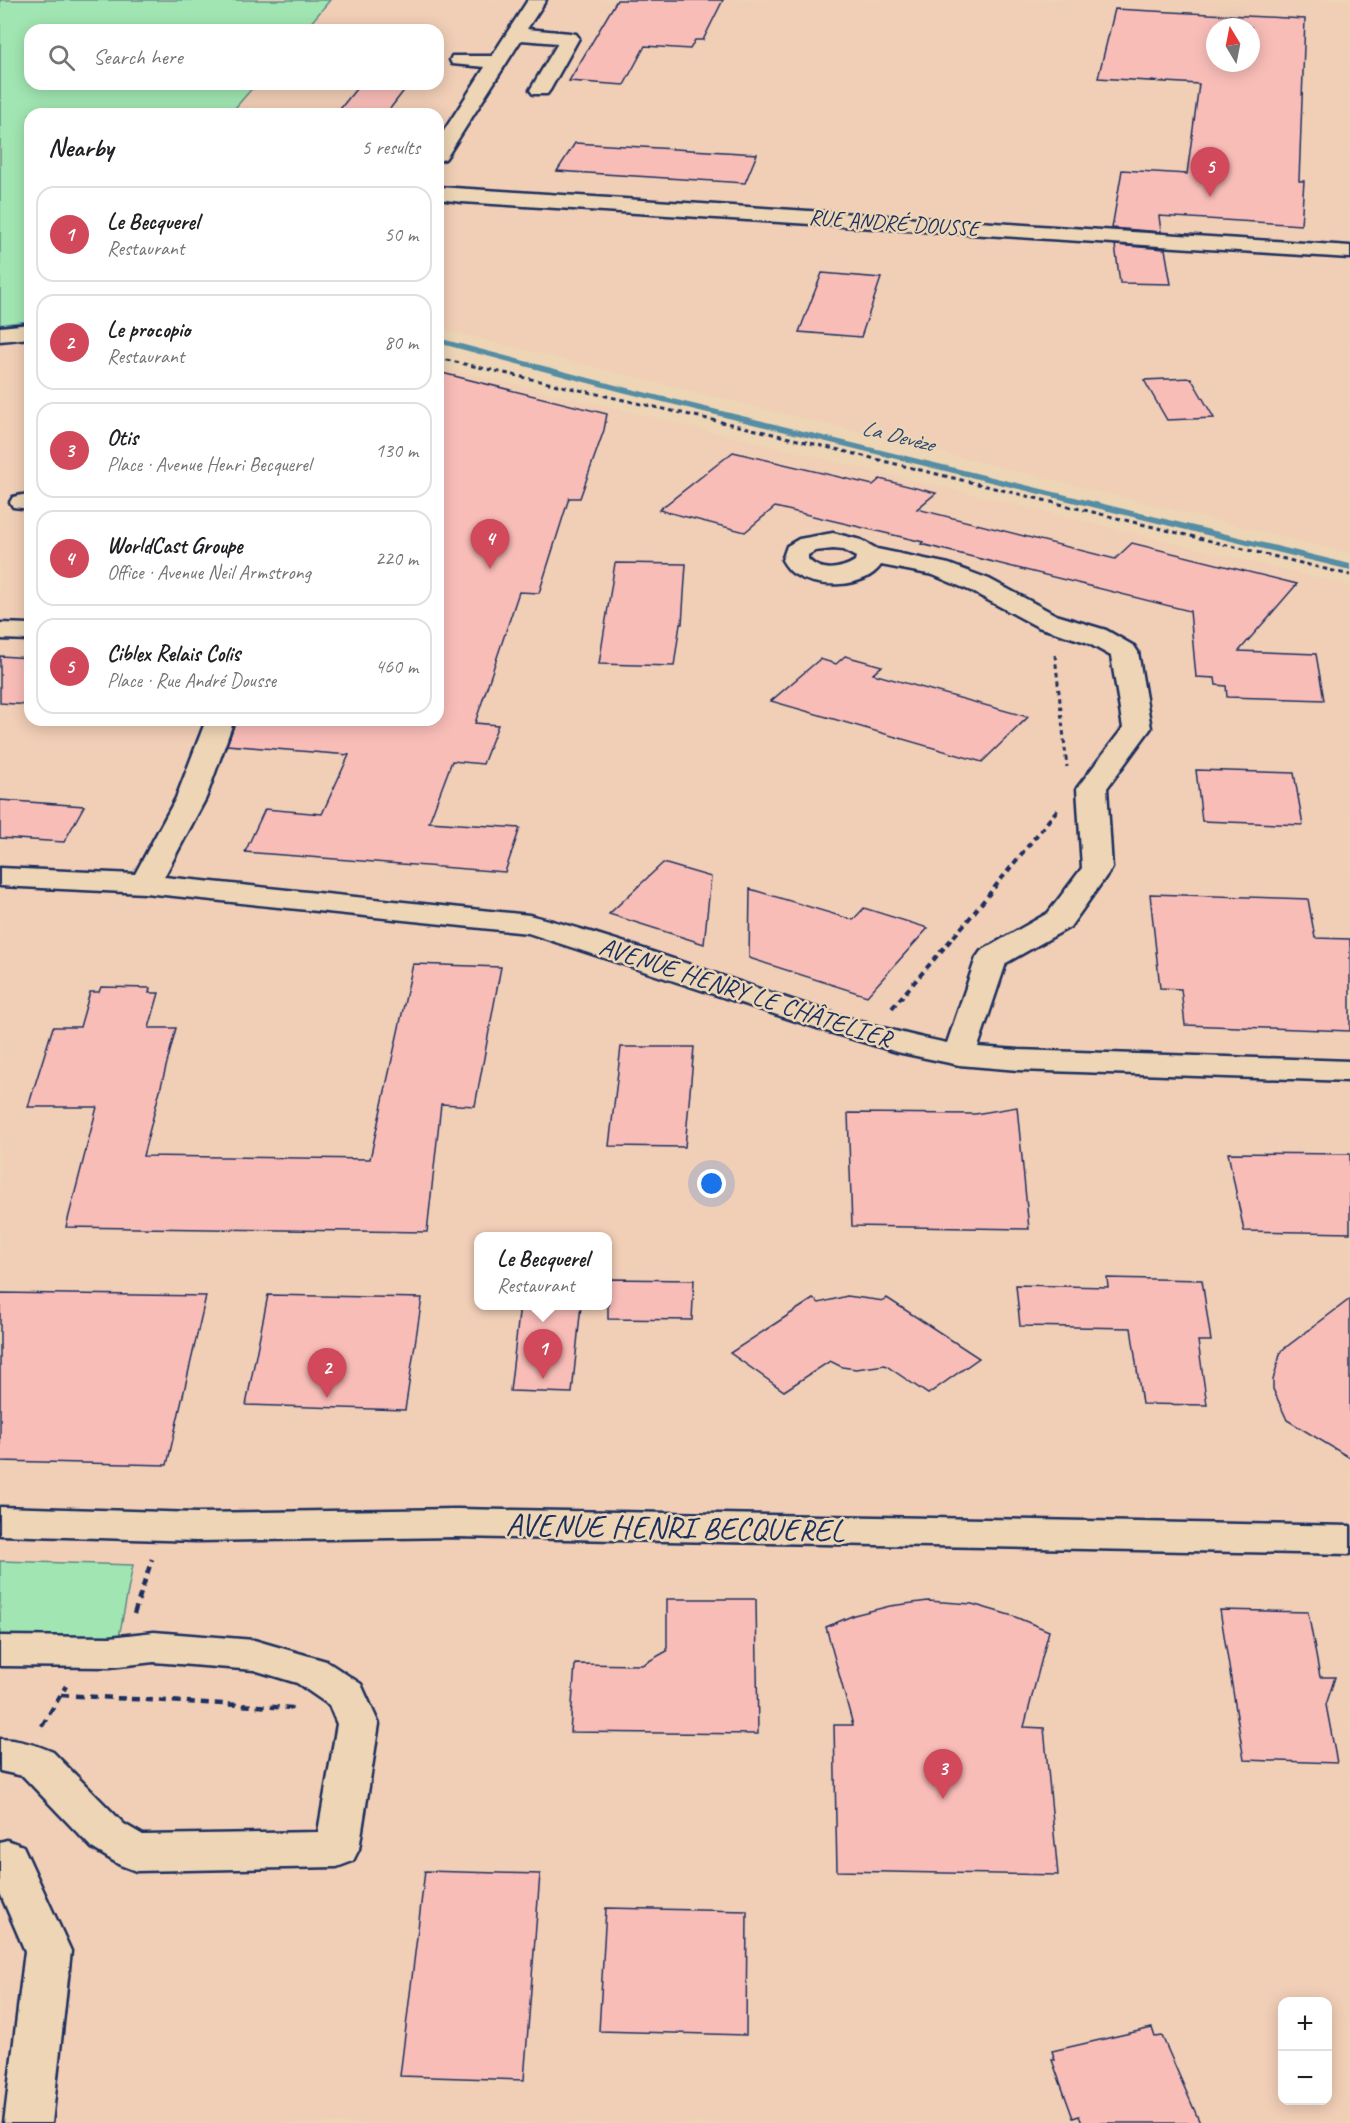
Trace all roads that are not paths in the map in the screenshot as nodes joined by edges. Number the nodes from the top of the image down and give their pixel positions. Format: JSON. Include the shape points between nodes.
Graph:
{"nodes":[{"id":1,"x":537,"y":0,"type":"edge"},
{"id":2,"x":515,"y":34,"type":"junction"},
{"id":3,"x":459,"y":60,"type":"dead end"},
{"id":4,"x":497,"y":62,"type":"junction"},
{"id":5,"x":540,"y":90,"type":"dead end"},
{"id":6,"x":444,"y":146,"type":"edge"},
{"id":7,"x":444,"y":194,"type":"edge"},
{"id":8,"x":1350,"y":252,"type":"edge"},
{"id":9,"x":24,"y":332,"type":"edge"},
{"id":10,"x":0,"y":334,"type":"edge"},
{"id":11,"x":869,"y":555,"type":"dead end"},
{"id":12,"x":0,"y":631,"type":"edge"},
{"id":13,"x":24,"y":632,"type":"edge"},
{"id":14,"x":218,"y":726,"type":"edge"},
{"id":15,"x":0,"y":878,"type":"edge"},
{"id":16,"x":145,"y":884,"type":"junction"},
{"id":17,"x":959,"y":1055,"type":"junction"},
{"id":18,"x":1350,"y":1071,"type":"edge"},
{"id":19,"x":0,"y":1521,"type":"edge"},
{"id":20,"x":1350,"y":1540,"type":"edge"},
{"id":21,"x":0,"y":1651,"type":"edge"},
{"id":22,"x":12,"y":1756,"type":"edge"},
{"id":23,"x":0,"y":1860,"type":"edge"},
{"id":24,"x":28,"y":2123,"type":"edge"}],
"edges":[{"from":1,"to":2,"type":"street"},
{"from":2,"to":4,"type":"street"},
{"from":2,"to":5,"type":"street","via":[[570,38]]},
{"from":3,"to":4,"type":"street"},
{"from":4,"to":6,"type":"street"},
{"from":7,"to":8,"type":"street","name":"RUE ANDRÉ DOUSSE"},
{"from":9,"to":10,"type":"street"},
{"from":11,"to":17,"type":"street","via":[[940,569],[1051,622],[1096,636],[1124,652],[1137,728],[1092,788],[1097,868],[1059,920],[992,958]]},
{"from":12,"to":13,"type":"street"},
{"from":14,"to":16,"type":"street","via":[[191,798]]},
{"from":15,"to":16,"type":"street","name":"AVENUE HENRY LE CHÂTELIER"},
{"from":16,"to":17,"type":"street","name":"AVENUE HENRY LE CHÂTELIER","via":[[529,924],[869,1034]]},
{"from":17,"to":18,"type":"street","name":"AVENUE HENRY LE CHÂTELIER"},
{"from":19,"to":20,"type":"street","name":"AVENUE HENRI BECQUEREL","via":[[197,1527],[457,1523]]},
{"from":21,"to":22,"type":"street","via":[[98,1652],[154,1647],[254,1655],[311,1672],[346,1695],[358,1724],[337,1849],[136,1852],[108,1836],[38,1764]]},
{"from":23,"to":24,"type":"street","via":[[7,1858],[48,1951]]}]}
